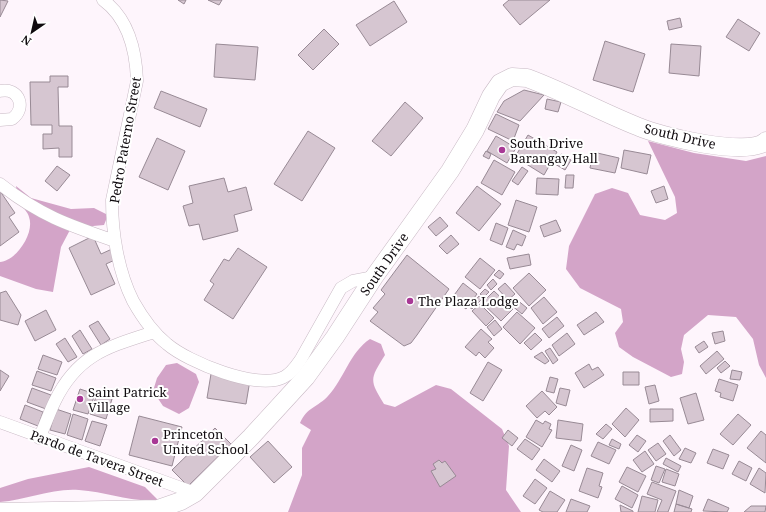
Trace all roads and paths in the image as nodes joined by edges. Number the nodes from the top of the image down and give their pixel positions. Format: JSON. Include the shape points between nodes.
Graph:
{"nodes":[{"id":1,"x":103,"y":0,"type":"edge"},
{"id":2,"x":0,"y":91,"type":"edge"},
{"id":3,"x":0,"y":120,"type":"edge"},
{"id":4,"x":766,"y":141,"type":"edge"},
{"id":5,"x":0,"y":184,"type":"edge"},
{"id":6,"x":115,"y":241,"type":"junction"},
{"id":7,"x":374,"y":277,"type":"junction"},
{"id":8,"x":154,"y":332,"type":"junction"},
{"id":9,"x":0,"y":422,"type":"edge"},
{"id":10,"x":39,"y":438,"type":"junction"},
{"id":11,"x":195,"y":493,"type":"junction"},
{"id":12,"x":20,"y":511,"type":"edge"},
{"id":13,"x":0,"y":512,"type":"edge"}],
"edges":[{"from":1,"to":6,"type":"street","name":"Pedro Paterno Street","via":[[119,14],[129,32],[137,64],[137,81],[112,200]]},
{"from":2,"to":3,"type":"street","via":[[15,93],[21,107],[12,119]]},
{"from":4,"to":7,"type":"main road","name":"South Drive","via":[[746,147],[729,147],[680,139],[640,128],[527,78],[512,77],[500,83],[491,96],[475,130],[450,171]]},
{"from":5,"to":6,"type":"street","via":[[32,207],[58,221]]},
{"from":6,"to":8,"type":"street","name":"Pedro Paterno Street","via":[[126,285],[133,301]]},
{"from":7,"to":8,"type":"street","name":"Pedro Paterno Street","via":[[353,281],[341,288],[294,370],[283,378],[254,379],[214,370],[182,355]]},
{"from":7,"to":11,"type":"main road","name":"South Drive","via":[[306,377]]},
{"from":8,"to":10,"type":"street","via":[[98,353],[78,366],[58,395]]},
{"from":9,"to":10,"type":"street","name":"Pardo de Tavera Street"},
{"from":10,"to":11,"type":"street","name":"Pardo de Tavera Street"},
{"from":11,"to":12,"type":"main road","name":"South Drive","via":[[181,502],[158,509]]},
{"from":12,"to":13,"type":"main road","name":"South Drive"}]}
